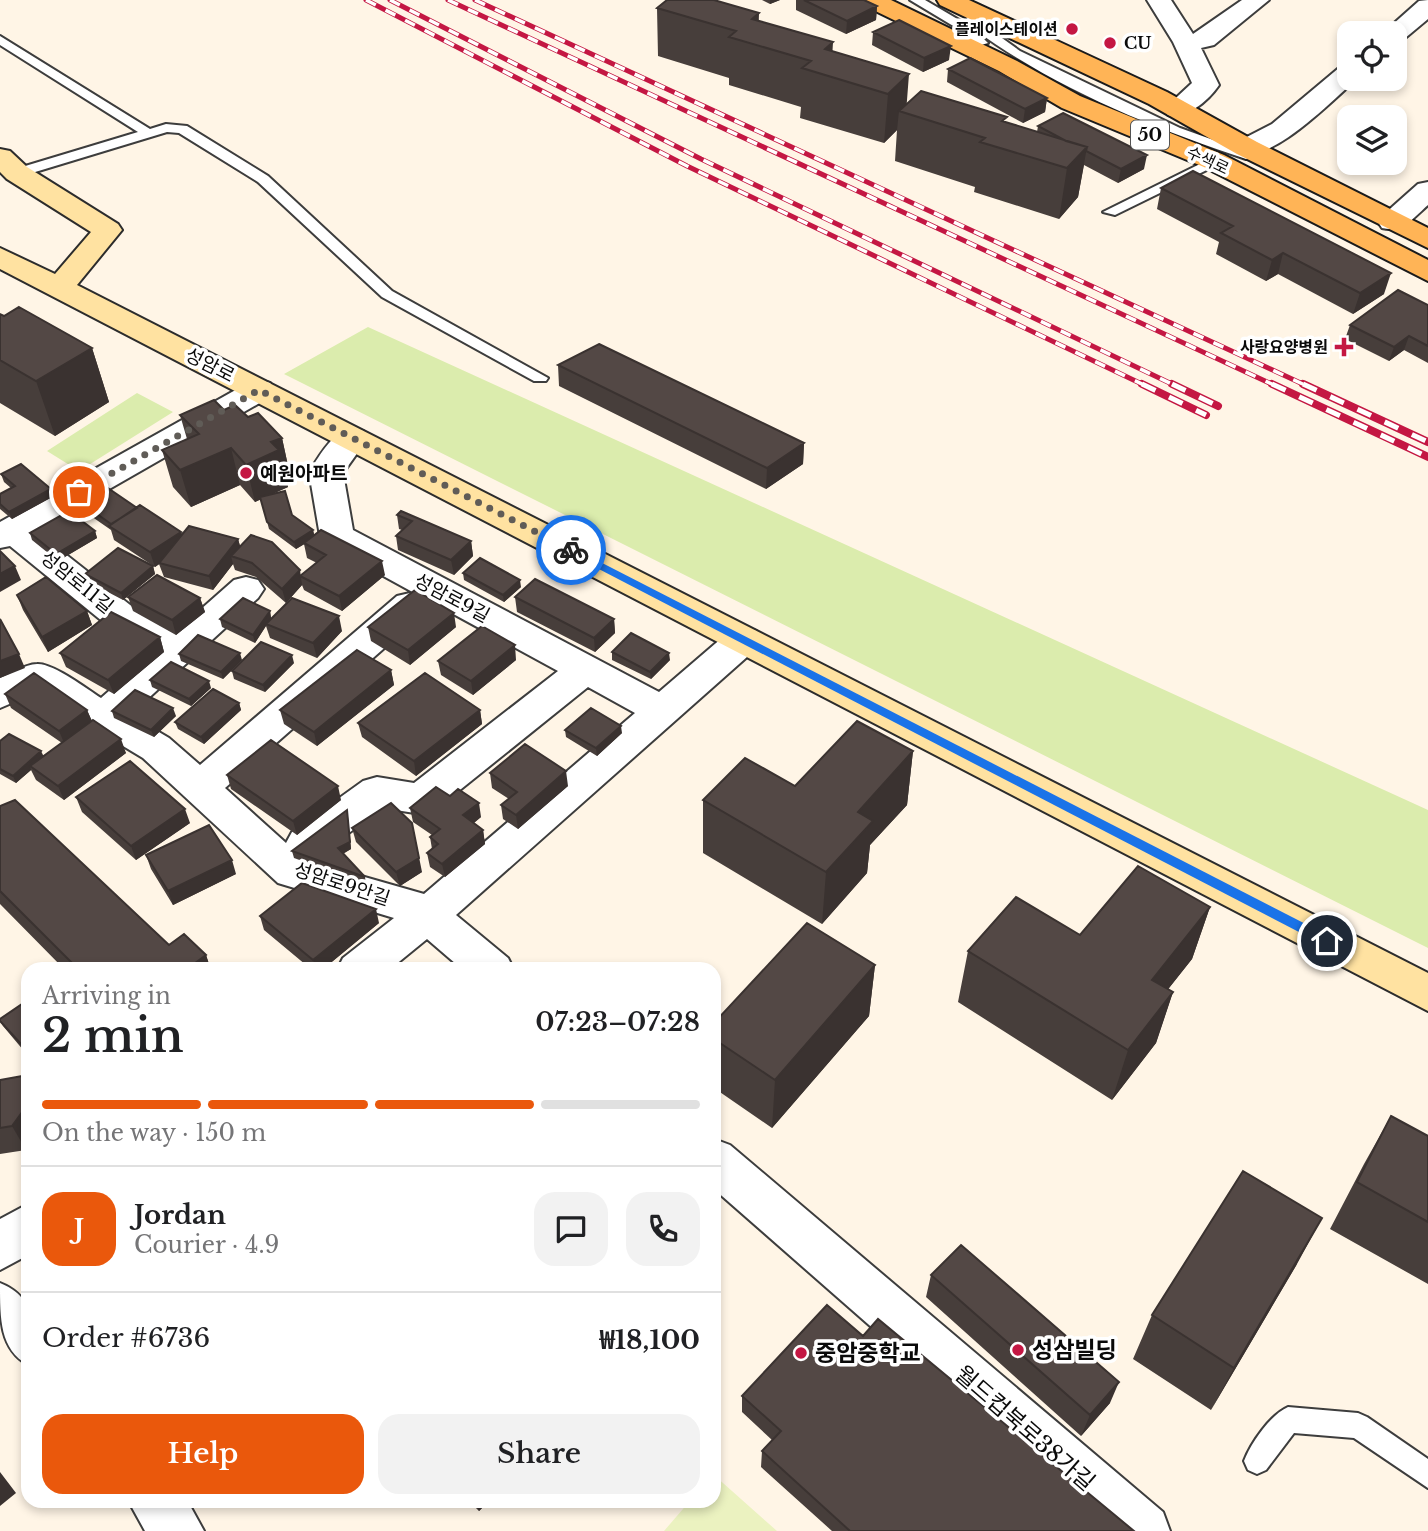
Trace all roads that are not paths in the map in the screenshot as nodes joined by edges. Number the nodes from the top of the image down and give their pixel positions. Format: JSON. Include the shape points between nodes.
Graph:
{"nodes":[{"id":1,"x":872,"y":0,"type":"edge"},
{"id":2,"x":916,"y":0,"type":"edge"},
{"id":3,"x":1159,"y":0,"type":"edge"},
{"id":4,"x":1257,"y":0,"type":"edge"},
{"id":5,"x":959,"y":5,"type":"edge"},
{"id":6,"x":0,"y":40,"type":"edge"},
{"id":7,"x":1186,"y":42,"type":"junction"},
{"id":8,"x":1008,"y":66,"type":"junction"},
{"id":9,"x":1337,"y":82,"type":"edge"},
{"id":10,"x":1177,"y":109,"type":"junction"},
{"id":11,"x":148,"y":133,"type":"junction"},
{"id":12,"x":1247,"y":148,"type":"junction"},
{"id":13,"x":1214,"y":161,"type":"junction"},
{"id":14,"x":8,"y":165,"type":"edge"},
{"id":15,"x":1285,"y":167,"type":"junction"},
{"id":16,"x":1428,"y":190,"type":"edge"},
{"id":17,"x":1110,"y":212,"type":"dead end"},
{"id":18,"x":1392,"y":222,"type":"junction"},
{"id":19,"x":1428,"y":239,"type":"edge"},
{"id":20,"x":0,"y":257,"type":"edge"},
{"id":21,"x":1428,"y":272,"type":"edge"},
{"id":22,"x":59,"y":287,"type":"junction"},
{"id":23,"x":540,"y":377,"type":"dead end"},
{"id":24,"x":259,"y":390,"type":"junction"},
{"id":25,"x":352,"y":438,"type":"junction"},
{"id":26,"x":6,"y":533,"type":"edge"},
{"id":27,"x":431,"y":587,"type":"junction"},
{"id":28,"x":246,"y":589,"type":"dead end"},
{"id":29,"x":743,"y":640,"type":"junction"},
{"id":30,"x":178,"y":653,"type":"junction"},
{"id":31,"x":585,"y":670,"type":"junction"},
{"id":32,"x":0,"y":694,"type":"edge"},
{"id":33,"x":662,"y":711,"type":"junction"},
{"id":34,"x":104,"y":717,"type":"junction"},
{"id":35,"x":200,"y":787,"type":"junction"},
{"id":36,"x":281,"y":861,"type":"junction"},
{"id":37,"x":428,"y":915,"type":"junction"},
{"id":38,"x":368,"y":962,"type":"edge"},
{"id":39,"x":484,"y":962,"type":"edge"},
{"id":40,"x":1428,"y":993,"type":"edge"},
{"id":41,"x":721,"y":1166,"type":"edge"},
{"id":42,"x":21,"y":1232,"type":"edge"},
{"id":43,"x":0,"y":1248,"type":"edge"},
{"id":44,"x":0,"y":1306,"type":"edge"},
{"id":45,"x":21,"y":1332,"type":"edge"},
{"id":46,"x":1257,"y":1461,"type":"dead end"},
{"id":47,"x":1428,"y":1475,"type":"edge"},
{"id":48,"x":160,"y":1508,"type":"edge"},
{"id":49,"x":178,"y":1531,"type":"edge"},
{"id":50,"x":1144,"y":1531,"type":"edge"}],
"edges":[{"from":1,"to":8,"type":"main road","name":"수색로","number":"50"},
{"from":2,"to":8,"type":"lane","via":[[964,27]]},
{"from":3,"to":7,"type":"street"},
{"from":4,"to":7,"type":"street","via":[[1205,40]]},
{"from":5,"to":10,"type":"main road","name":"수색로","number":"50"},
{"from":5,"to":15,"type":"lane","via":[[976,25],[1016,54],[1175,131]]},
{"from":6,"to":11,"type":"lane"},
{"from":7,"to":10,"type":"street","via":[[1206,85]]},
{"from":8,"to":13,"type":"main road","name":"수색로","number":"50","via":[[1071,102]]},
{"from":9,"to":12,"type":"street","via":[[1281,130]]},
{"from":10,"to":12,"type":"main road","name":"수색로","number":"50"},
{"from":11,"to":14,"type":"lane"},
{"from":11,"to":23,"type":"lane","via":[[182,129],[263,179],[387,294]]},
{"from":12,"to":15,"type":"main road","name":"수색로","number":"50"},
{"from":13,"to":17,"type":"lane"},
{"from":13,"to":21,"type":"main road","name":"수색로","number":"50"},
{"from":14,"to":22,"type":"main road","via":[[108,230]]},
{"from":15,"to":18,"type":"main road","name":"수색로","number":"50"},
{"from":16,"to":18,"type":"street"},
{"from":18,"to":19,"type":"main road","name":"수색로","number":"50"},
{"from":20,"to":22,"type":"main road","name":"성암로"},
{"from":22,"to":24,"type":"main road","name":"성암로"},
{"from":24,"to":25,"type":"main road","name":"성암로"},
{"from":24,"to":26,"type":"street","name":"성암로11길"},
{"from":25,"to":27,"type":"street","name":"성암로9길","via":[[327,472],[337,536]]},
{"from":25,"to":29,"type":"main road","name":"성암로"},
{"from":26,"to":30,"type":"street","name":"성암로11길","via":[[126,621]]},
{"from":27,"to":31,"type":"street","name":"성암로9길"},
{"from":27,"to":35,"type":"street"},
{"from":28,"to":30,"type":"street"},
{"from":29,"to":33,"type":"street"},
{"from":29,"to":40,"type":"main road","name":"성암로"},
{"from":30,"to":34,"type":"street"},
{"from":31,"to":33,"type":"street","name":"성암로9길"},
{"from":31,"to":36,"type":"street","via":[[421,799],[377,792]]},
{"from":32,"to":34,"type":"street","name":"성암로9안길","via":[[37,677]]},
{"from":33,"to":37,"type":"street"},
{"from":34,"to":35,"type":"street","name":"성암로9안길","via":[[156,748]]},
{"from":35,"to":36,"type":"street","name":"성암로9안길"},
{"from":36,"to":37,"type":"street","name":"성암로9안길","via":[[292,872]]},
{"from":37,"to":38,"type":"street"},
{"from":37,"to":39,"type":"street"},
{"from":41,"to":50,"type":"street","name":"월드컵북로38가길"},
{"from":42,"to":43,"type":"street"},
{"from":44,"to":45,"type":"street"},
{"from":46,"to":47,"type":"lane","via":[[1288,1420],[1357,1426]]},
{"from":48,"to":49,"type":"street"}]}
